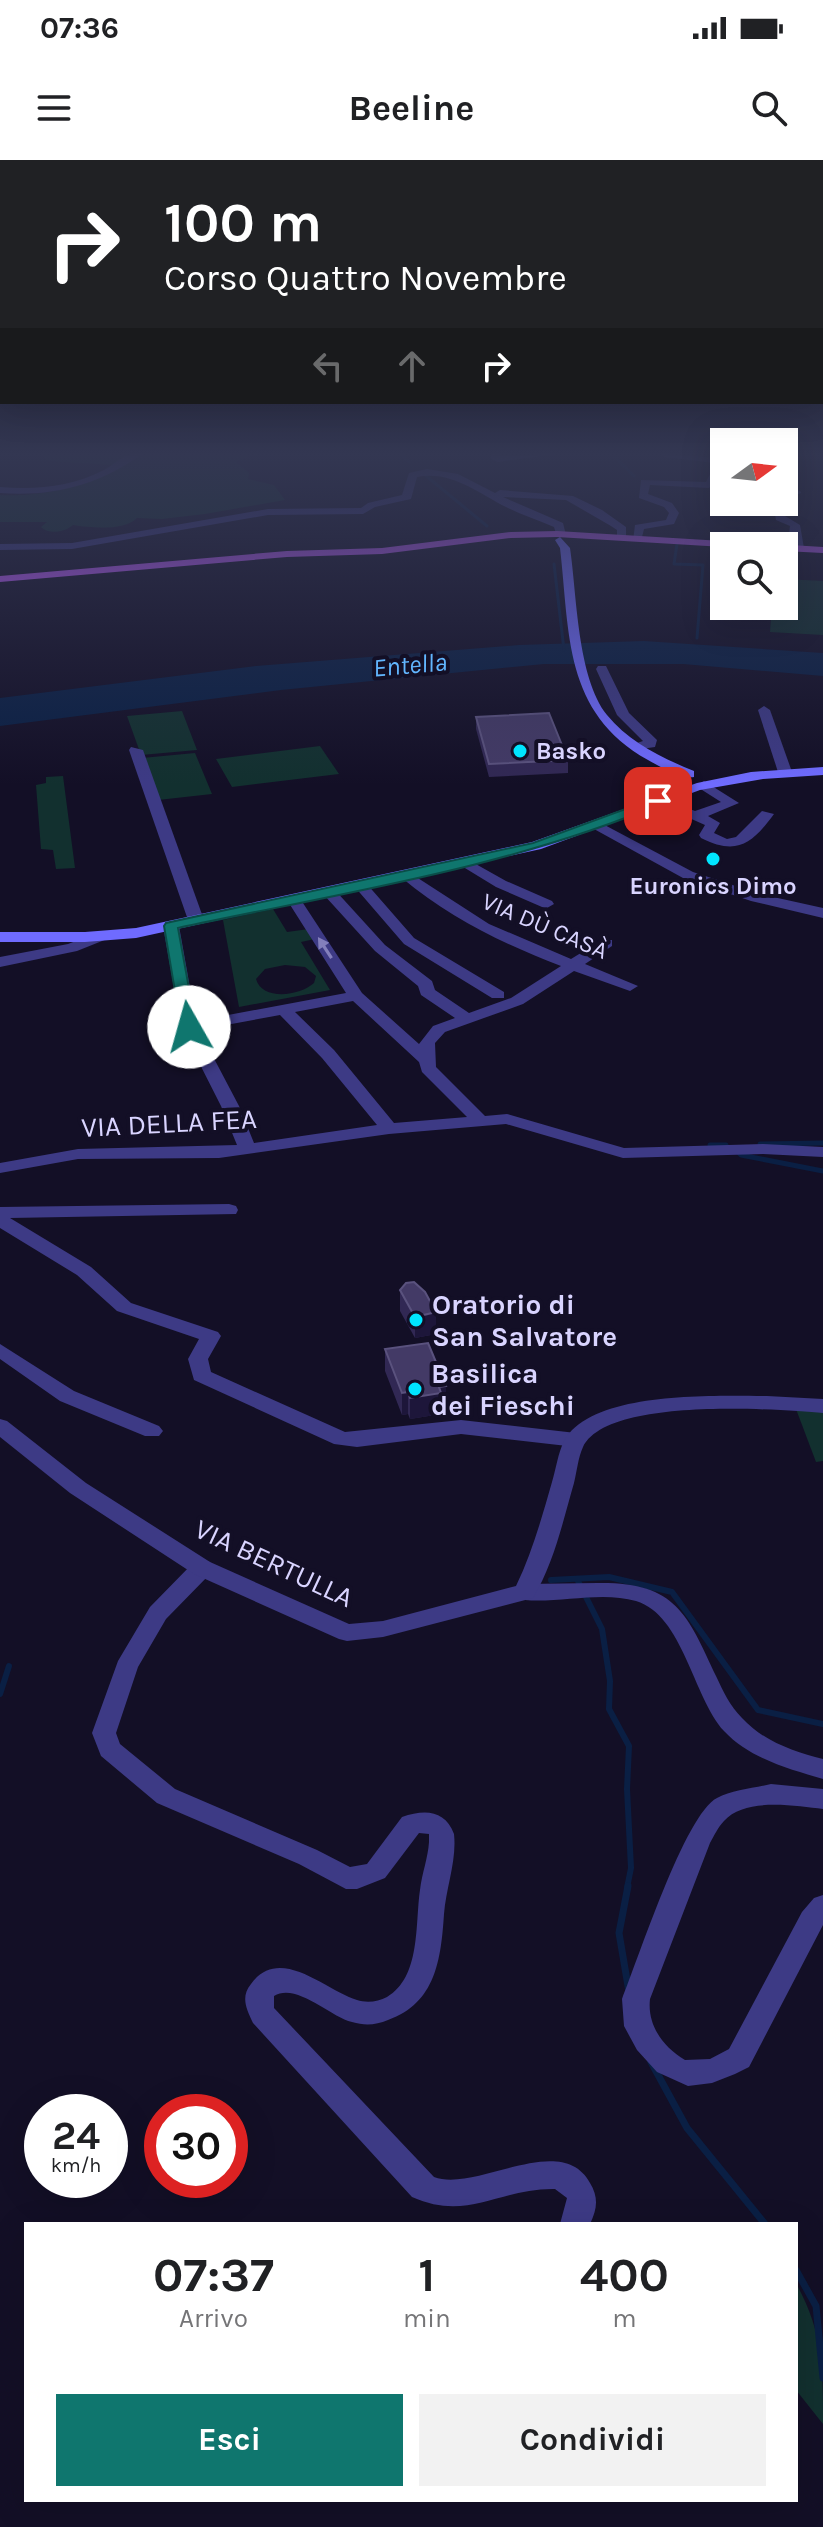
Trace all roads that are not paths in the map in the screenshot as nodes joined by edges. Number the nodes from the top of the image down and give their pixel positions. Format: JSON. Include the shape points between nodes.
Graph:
{"nodes":[{"id":1,"x":164,"y":564,"type":"edge"},
{"id":2,"x":567,"y":564,"type":"edge"},
{"id":3,"x":0,"y":579,"type":"edge"},
{"id":4,"x":602,"y":669,"type":"dead end"},
{"id":5,"x":764,"y":710,"type":"dead end"},
{"id":6,"x":639,"y":747,"type":"junction"},
{"id":7,"x":136,"y":750,"type":"dead end"},
{"id":8,"x":819,"y":771,"type":"edge"},
{"id":9,"x":785,"y":772,"type":"junction"},
{"id":10,"x":692,"y":781,"type":"junction"},
{"id":11,"x":660,"y":800,"type":"junction"},
{"id":12,"x":767,"y":814,"type":"dead end"},
{"id":13,"x":694,"y":816,"type":"junction"},
{"id":14,"x":599,"y":826,"type":"junction"},
{"id":15,"x":465,"y":862,"type":"junction"},
{"id":16,"x":407,"y":875,"type":"junction"},
{"id":17,"x":361,"y":886,"type":"junction"},
{"id":18,"x":329,"y":892,"type":"junction"},
{"id":19,"x":294,"y":900,"type":"junction"},
{"id":20,"x":547,"y":904,"type":"dead end"},
{"id":21,"x":823,"y":913,"type":"edge"},
{"id":22,"x":196,"y":920,"type":"junction"},
{"id":23,"x":171,"y":926,"type":"junction"},
{"id":24,"x":102,"y":936,"type":"junction"},
{"id":25,"x":0,"y":937,"type":"edge"},
{"id":26,"x":75,"y":937,"type":"joint"},
{"id":27,"x":607,"y":943,"type":"dead end"},
{"id":28,"x":29,"y":945,"type":"junction"},
{"id":29,"x":4,"y":961,"type":"edge"},
{"id":30,"x":573,"y":966,"type":"junction"},
{"id":31,"x":454,"y":971,"type":"junction"},
{"id":32,"x":426,"y":984,"type":"junction"},
{"id":33,"x":630,"y":986,"type":"dead end"},
{"id":34,"x":498,"y":995,"type":"dead end"},
{"id":35,"x":356,"y":996,"type":"junction"},
{"id":36,"x":284,"y":1010,"type":"junction"},
{"id":37,"x":467,"y":1019,"type":"junction"},
{"id":38,"x":189,"y":1027,"type":"junction"},
{"id":39,"x":426,"y":1059,"type":"junction"},
{"id":40,"x":480,"y":1121,"type":"junction"},
{"id":41,"x":389,"y":1129,"type":"junction"},
{"id":42,"x":248,"y":1150,"type":"junction"},
{"id":43,"x":823,"y":1152,"type":"edge"},
{"id":44,"x":0,"y":1168,"type":"edge"},
{"id":45,"x":229,"y":1210,"type":"dead end"},
{"id":46,"x":0,"y":1213,"type":"edge"},
{"id":47,"x":0,"y":1220,"type":"edge"},
{"id":48,"x":0,"y":1350,"type":"edge"},
{"id":49,"x":823,"y":1406,"type":"edge"},
{"id":50,"x":0,"y":1427,"type":"edge"},
{"id":51,"x":152,"y":1431,"type":"dead end"},
{"id":52,"x":576,"y":1440,"type":"junction"},
{"id":53,"x":202,"y":1568,"type":"junction"},
{"id":54,"x":525,"y":1592,"type":"junction"},
{"id":55,"x":823,"y":1769,"type":"edge"},
{"id":56,"x":823,"y":1799,"type":"edge"},
{"id":57,"x":823,"y":1906,"type":"edge"},
{"id":58,"x":576,"y":2222,"type":"edge"}],
"edges":[{"from":1,"to":3,"type":"main road"},
{"from":2,"to":6,"type":"main road","via":[[585,683],[602,716]]},
{"from":4,"to":6,"type":"street","via":[[623,715],[650,740]]},
{"from":5,"to":9,"type":"street"},
{"from":6,"to":10,"type":"main road"},
{"from":7,"to":22,"type":"street"},
{"from":8,"to":9,"type":"main road"},
{"from":9,"to":10,"type":"main road"},
{"from":10,"to":11,"type":"main road"},
{"from":10,"to":13,"type":"street","via":[[732,803]]},
{"from":11,"to":13,"type":"street"},
{"from":11,"to":14,"type":"main road"},
{"from":12,"to":13,"type":"street","via":[[746,840],[732,843],[706,835],[713,823]]},
{"from":14,"to":15,"type":"main road"},
{"from":14,"to":21,"type":"street","via":[[688,875]]},
{"from":15,"to":16,"type":"main road"},
{"from":15,"to":20,"type":"street"},
{"from":16,"to":17,"type":"main road"},
{"from":16,"to":30,"type":"street","name":"VIA DÙ CASÀ","via":[[455,913]]},
{"from":17,"to":18,"type":"main road"},
{"from":17,"to":31,"type":"street","via":[[409,941]]},
{"from":18,"to":19,"type":"main road"},
{"from":18,"to":32,"type":"street","via":[[380,948]]},
{"from":19,"to":22,"type":"main road"},
{"from":35,"to":19,"type":"street","one_way":true},
{"from":22,"to":23,"type":"main road"},
{"from":23,"to":24,"type":"main road"},
{"from":23,"to":38,"type":"street"},
{"from":24,"to":26,"type":"main road"},
{"from":24,"to":29,"type":"street","via":[[72,948]]},
{"from":25,"to":28,"type":"main road"},
{"from":26,"to":28,"type":"street"},
{"from":27,"to":30,"type":"street"},
{"from":28,"to":29,"type":"street"},
{"from":30,"to":33,"type":"street","name":"VIA DÙ CASÀ"},
{"from":30,"to":37,"type":"street","via":[[517,1001]]},
{"from":31,"to":32,"type":"street","via":[[451,979]]},
{"from":31,"to":34,"type":"street"},
{"from":32,"to":37,"type":"street","via":[[427,992]]},
{"from":35,"to":36,"type":"street"},
{"from":35,"to":39,"type":"street"},
{"from":36,"to":38,"type":"street"},
{"from":36,"to":41,"type":"street"},
{"from":37,"to":39,"type":"street","via":[[439,1029],[427,1042]]},
{"from":38,"to":42,"type":"street"},
{"from":39,"to":40,"type":"street","via":[[428,1068]]},
{"from":40,"to":41,"type":"street","name":"VIA DELLA FEA"},
{"from":40,"to":43,"type":"street","name":"VIA DELLA FEA","via":[[507,1119],[623,1153]]},
{"from":41,"to":42,"type":"street","name":"VIA DELLA FEA"},
{"from":42,"to":44,"type":"street","name":"VIA DELLA FEA","via":[[96,1153]]},
{"from":45,"to":46,"type":"street"},
{"from":47,"to":52,"type":"street","via":[[84,1271],[124,1307],[211,1336],[198,1359],[201,1375],[341,1439],[461,1427]]},
{"from":48,"to":51,"type":"street","via":[[67,1396]]},
{"from":49,"to":52,"type":"street","via":[[701,1404],[633,1410],[593,1425]]},
{"from":50,"to":53,"type":"street","name":"VIA BERTULLA","via":[[78,1488]]},
{"from":52,"to":54,"type":"street"},
{"from":53,"to":54,"type":"street","name":"VIA BERTULLA","via":[[347,1633],[383,1629]]},
{"from":53,"to":58,"type":"street","via":[[158,1613],[126,1667],[104,1733],[110,1749],[166,1796],[346,1878],[385,1865],[411,1824],[428,1821],[439,1828],[443,1840],[429,1944],[417,1980],[403,2000],[362,2013],[287,1980],[266,1986],[258,2003],[263,2015],[423,2187],[458,2194],[559,2175],[578,2188],[583,2210]]},
{"from":54,"to":55,"type":"street","name":"VIA BERTULLA","via":[[590,1589],[654,1600],[683,1633],[732,1725],[752,1742]]},
{"from":56,"to":57,"type":"street","via":[[771,1794],[725,1805],[713,1815],[636,1999],[633,2017],[655,2054],[682,2073],[696,2075],[719,2071],[739,2058]]}]}
